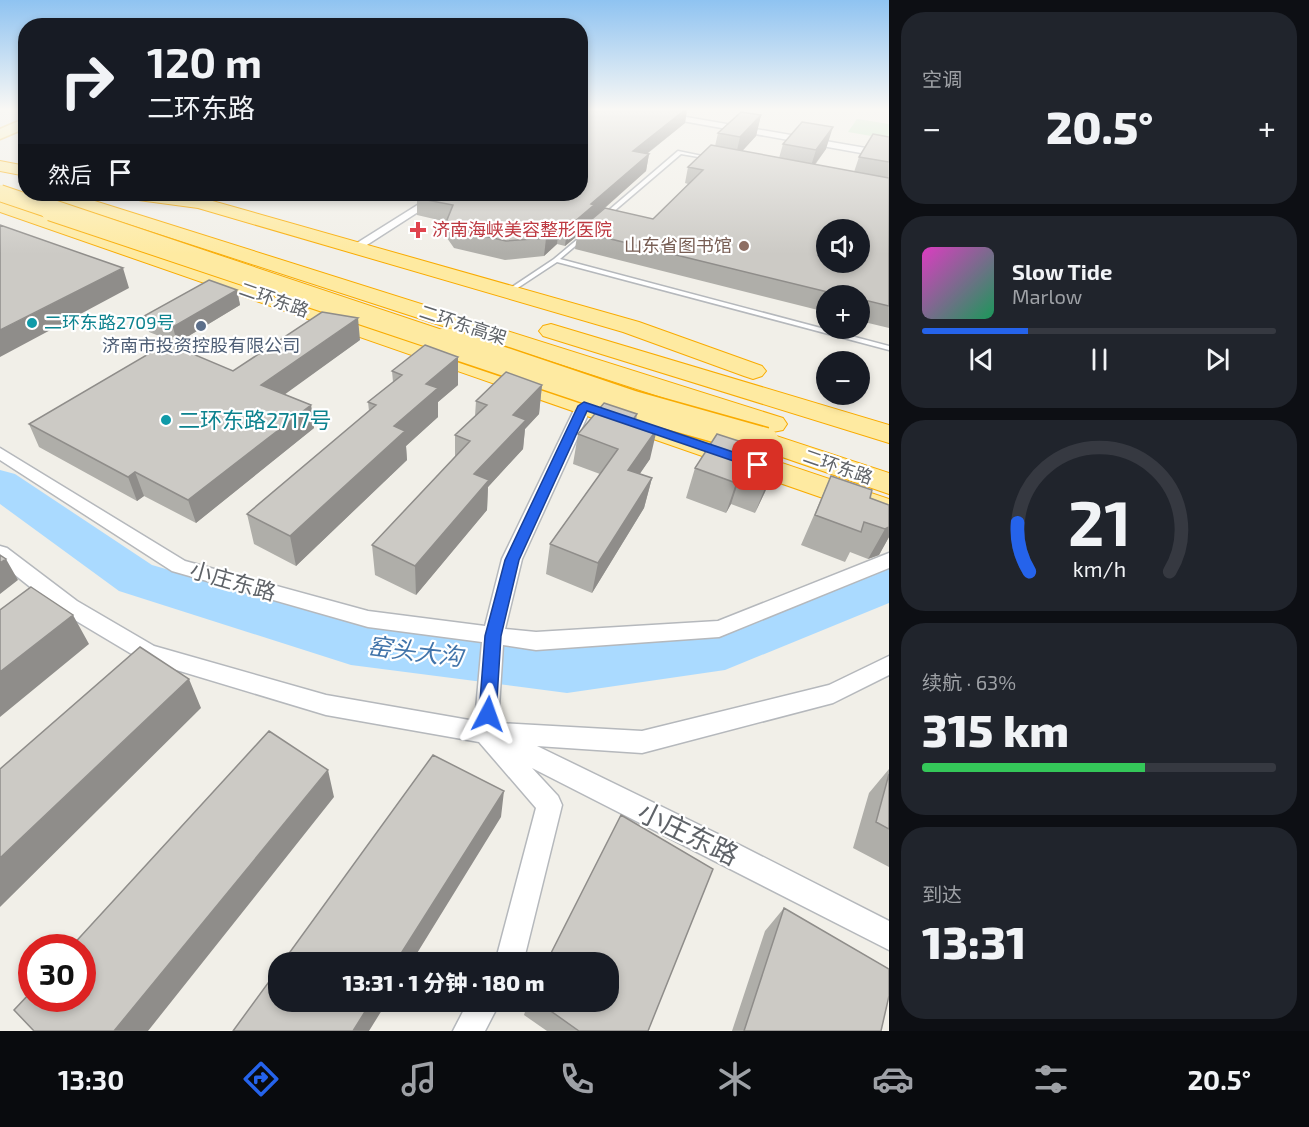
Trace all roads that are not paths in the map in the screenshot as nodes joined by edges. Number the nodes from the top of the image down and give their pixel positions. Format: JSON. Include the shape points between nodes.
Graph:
{"nodes":[{"id":1,"x":674,"y":157,"type":"edge"},
{"id":2,"x":708,"y":157,"type":"edge"},
{"id":3,"x":713,"y":158,"type":"edge"},
{"id":4,"x":0,"y":164,"type":"edge"},
{"id":5,"x":18,"y":165,"type":"edge"},
{"id":6,"x":18,"y":169,"type":"edge"},
{"id":7,"x":0,"y":173,"type":"edge"},
{"id":8,"x":18,"y":176,"type":"edge"},
{"id":9,"x":18,"y":194,"type":"edge"},
{"id":10,"x":1,"y":199,"type":"edge"},
{"id":11,"x":76,"y":201,"type":"edge"},
{"id":12,"x":124,"y":201,"type":"edge"},
{"id":13,"x":150,"y":201,"type":"edge"},
{"id":14,"x":174,"y":201,"type":"edge"},
{"id":15,"x":190,"y":201,"type":"edge"},
{"id":16,"x":430,"y":201,"type":"edge"},
{"id":17,"x":599,"y":222,"type":"edge"},
{"id":18,"x":590,"y":230,"type":"edge"},
{"id":19,"x":355,"y":248,"type":"junction"},
{"id":20,"x":556,"y":260,"type":"junction"},
{"id":21,"x":508,"y":292,"type":"junction"},
{"id":22,"x":889,"y":348,"type":"edge"},
{"id":23,"x":816,"y":393,"type":"edge"},
{"id":24,"x":816,"y":393,"type":"edge"},
{"id":25,"x":816,"y":394,"type":"edge"},
{"id":26,"x":855,"y":405,"type":"edge"},
{"id":27,"x":584,"y":406,"type":"junction"},
{"id":28,"x":889,"y":415,"type":"edge"},
{"id":29,"x":889,"y":434,"type":"edge"},
{"id":30,"x":0,"y":453,"type":"edge"},
{"id":31,"x":877,"y":472,"type":"edge"},
{"id":32,"x":889,"y":492,"type":"edge"},
{"id":33,"x":889,"y":510,"type":"edge"},
{"id":34,"x":0,"y":553,"type":"edge"},
{"id":35,"x":889,"y":560,"type":"edge"},
{"id":36,"x":493,"y":636,"type":"junction"},
{"id":37,"x":889,"y":665,"type":"edge"},
{"id":38,"x":486,"y":733,"type":"junction"},
{"id":39,"x":889,"y":936,"type":"edge"},
{"id":40,"x":512,"y":952,"type":"edge"}],
"edges":[{"from":1,"to":17,"type":"lane"},
{"from":2,"to":3,"type":"lane"},
{"from":4,"to":5,"type":"highway"},
{"from":4,"to":6,"type":"highway"},
{"from":7,"to":8,"type":"highway"},
{"from":9,"to":10,"type":"highway"},
{"from":10,"to":27,"type":"highway","name":"二环东路"},
{"from":10,"to":31,"type":"highway","name":"二环东路","bridge":true,"via":[[633,405]]},
{"from":11,"to":31,"type":"highway","name":"二环东高架"},
{"from":12,"to":29,"type":"highway","name":"二环东高架"},
{"from":13,"to":25,"type":"highway","via":[[724,375]]},
{"from":14,"to":23,"type":"highway","via":[[677,355]]},
{"from":15,"to":19,"type":"highway"},
{"from":16,"to":19,"type":"street"},
{"from":18,"to":20,"type":"lane"},
{"from":19,"to":21,"type":"highway"},
{"from":20,"to":21,"type":"lane"},
{"from":20,"to":22,"type":"lane"},
{"from":21,"to":24,"type":"highway","via":[[631,327]]},
{"from":26,"to":28,"type":"highway"},
{"from":27,"to":33,"type":"highway","name":"二环东路"},
{"from":27,"to":36,"type":"street","via":[[512,560]]},
{"from":30,"to":36,"type":"street","name":"小庄东路","via":[[179,566],[368,620]]},
{"from":31,"to":32,"type":"lane"},
{"from":34,"to":38,"type":"street","via":[[70,607],[148,653],[326,705]]},
{"from":35,"to":36,"type":"street","name":"小庄东路","via":[[720,629],[536,641]]},
{"from":36,"to":38,"type":"street"},
{"from":37,"to":38,"type":"street","via":[[833,693],[642,742]]},
{"from":38,"to":39,"type":"street","name":"小庄东路"},
{"from":38,"to":40,"type":"street","via":[[549,805]]}]}
